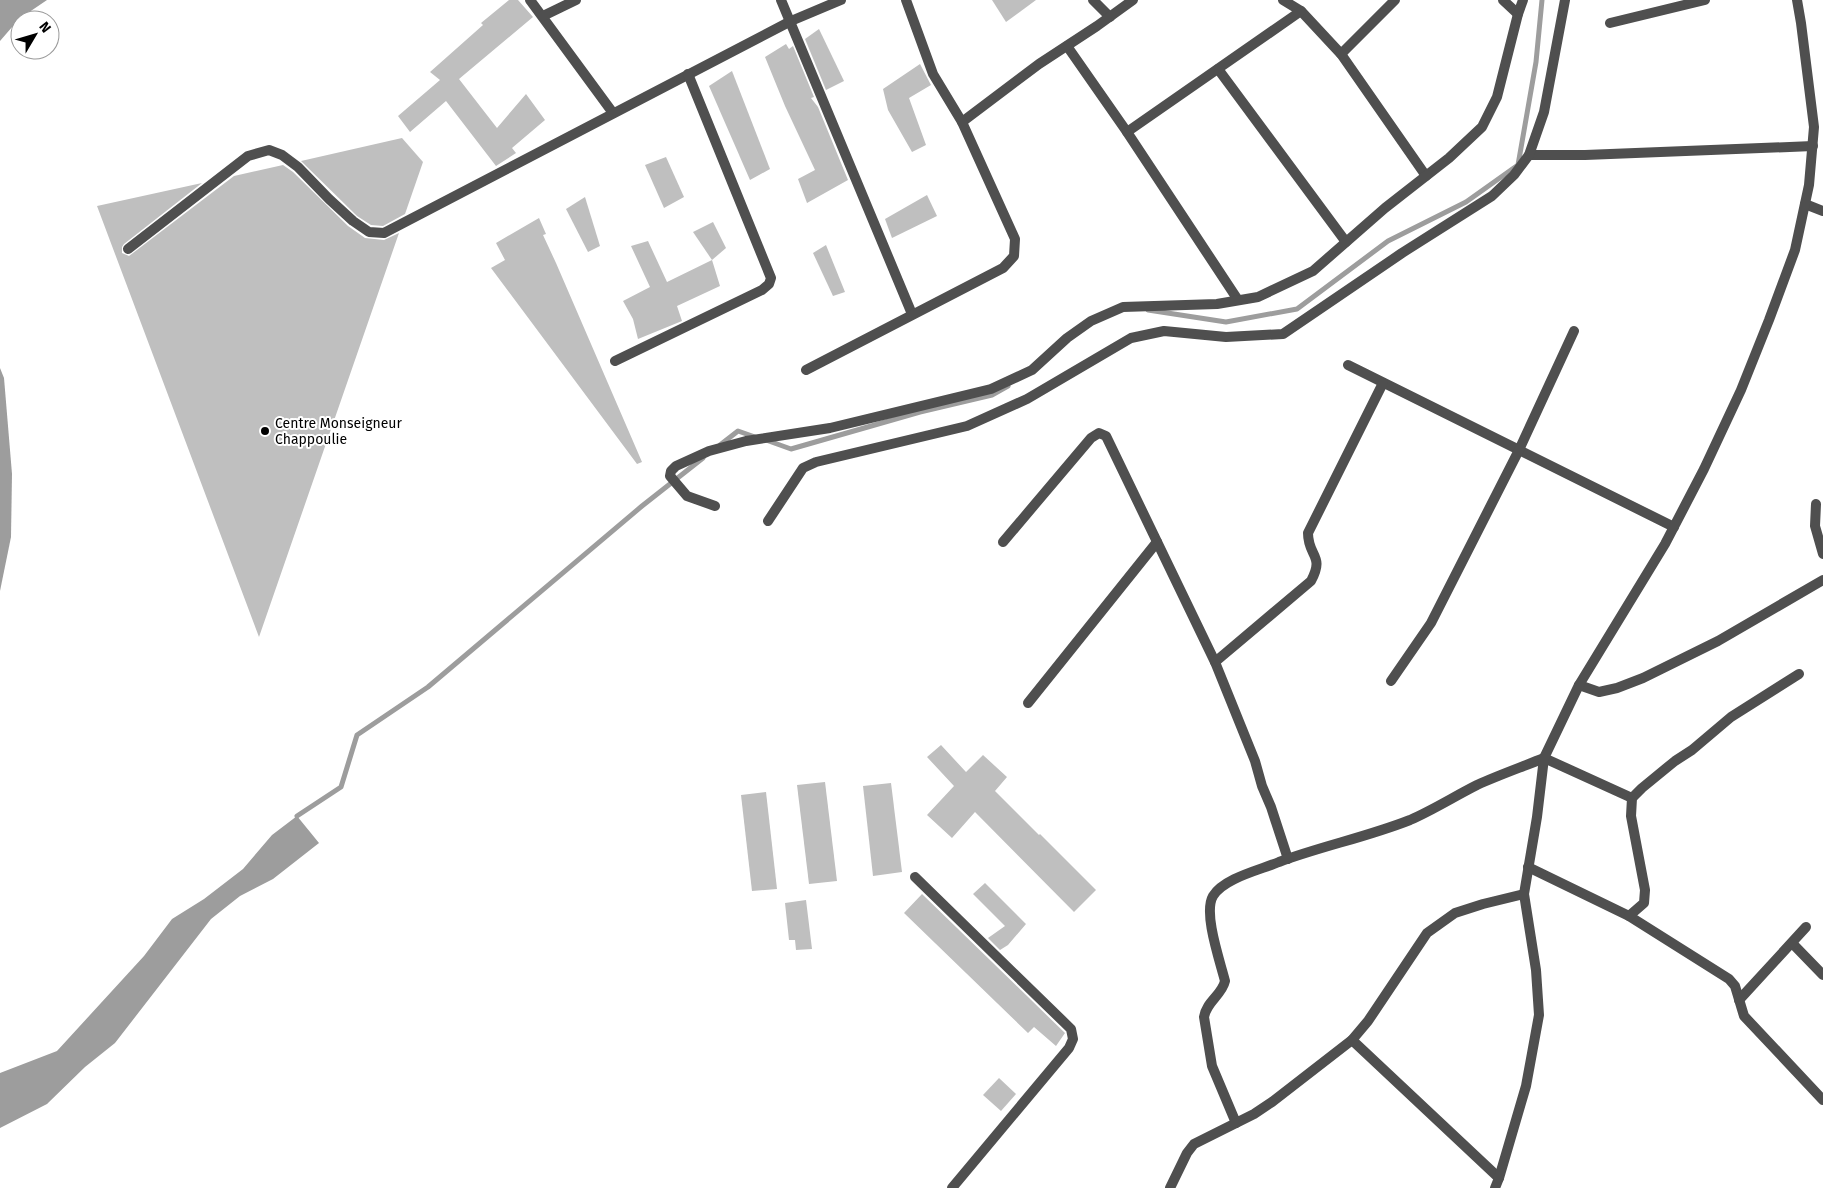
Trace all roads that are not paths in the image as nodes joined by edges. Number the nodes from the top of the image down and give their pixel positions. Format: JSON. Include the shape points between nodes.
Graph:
{"nodes":[{"id":1,"x":530,"y":0,"type":"edge"},
{"id":2,"x":576,"y":0,"type":"edge"},
{"id":3,"x":781,"y":0,"type":"edge"},
{"id":4,"x":841,"y":0,"type":"edge"},
{"id":5,"x":906,"y":0,"type":"edge"},
{"id":6,"x":1093,"y":0,"type":"edge"},
{"id":7,"x":1134,"y":0,"type":"edge"},
{"id":8,"x":1283,"y":0,"type":"edge"},
{"id":9,"x":1395,"y":0,"type":"edge"},
{"id":10,"x":1503,"y":0,"type":"edge"},
{"id":11,"x":1523,"y":0,"type":"edge"},
{"id":12,"x":1565,"y":0,"type":"edge"},
{"id":13,"x":1705,"y":0,"type":"edge"},
{"id":14,"x":1797,"y":0,"type":"edge"},
{"id":15,"x":1301,"y":12,"type":"junction"},
{"id":16,"x":1518,"y":14,"type":"junction"},
{"id":17,"x":543,"y":16,"type":"junction"},
{"id":18,"x":1110,"y":16,"type":"junction"},
{"id":19,"x":791,"y":21,"type":"junction"},
{"id":20,"x":1610,"y":23,"type":"dead end"},
{"id":21,"x":1067,"y":46,"type":"junction"},
{"id":22,"x":1341,"y":54,"type":"junction"},
{"id":23,"x":1218,"y":69,"type":"junction"},
{"id":24,"x":688,"y":74,"type":"junction"},
{"id":25,"x":613,"y":113,"type":"junction"},
{"id":26,"x":962,"y":122,"type":"junction"},
{"id":27,"x":1127,"y":132,"type":"junction"},
{"id":28,"x":1813,"y":146,"type":"junction"},
{"id":29,"x":1528,"y":155,"type":"junction"},
{"id":30,"x":1426,"y":176,"type":"junction"},
{"id":31,"x":1805,"y":204,"type":"junction"},
{"id":32,"x":1823,"y":211,"type":"edge"},
{"id":33,"x":1346,"y":242,"type":"junction"},
{"id":34,"x":128,"y":249,"type":"dead end"},
{"id":35,"x":1238,"y":300,"type":"junction"},
{"id":36,"x":912,"y":314,"type":"junction"},
{"id":37,"x":1574,"y":331,"type":"dead end"},
{"id":38,"x":615,"y":360,"type":"dead end"},
{"id":39,"x":1348,"y":365,"type":"dead end"},
{"id":40,"x":806,"y":370,"type":"dead end"},
{"id":41,"x":1383,"y":382,"type":"junction"},
{"id":42,"x":1519,"y":450,"type":"junction"},
{"id":43,"x":1816,"y":504,"type":"dead end"},
{"id":44,"x":715,"y":506,"type":"dead end"},
{"id":45,"x":768,"y":521,"type":"dead end"},
{"id":46,"x":1674,"y":527,"type":"junction"},
{"id":47,"x":1003,"y":542,"type":"dead end"},
{"id":48,"x":1157,"y":542,"type":"junction"},
{"id":49,"x":1823,"y":554,"type":"edge"},
{"id":50,"x":1823,"y":580,"type":"edge"},
{"id":51,"x":1215,"y":662,"type":"junction"},
{"id":52,"x":1799,"y":674,"type":"dead end"},
{"id":53,"x":1391,"y":681,"type":"dead end"},
{"id":54,"x":1579,"y":685,"type":"junction"},
{"id":55,"x":1028,"y":703,"type":"dead end"},
{"id":56,"x":1544,"y":758,"type":"junction"},
{"id":57,"x":1632,"y":798,"type":"junction"},
{"id":58,"x":1288,"y":859,"type":"junction"},
{"id":59,"x":1528,"y":867,"type":"junction"},
{"id":60,"x":915,"y":877,"type":"dead end"},
{"id":61,"x":1524,"y":894,"type":"junction"},
{"id":62,"x":1628,"y":916,"type":"junction"},
{"id":63,"x":1806,"y":927,"type":"dead end"},
{"id":64,"x":1792,"y":943,"type":"junction"},
{"id":65,"x":1823,"y":975,"type":"edge"},
{"id":66,"x":1740,"y":1000,"type":"junction"},
{"id":67,"x":1352,"y":1040,"type":"junction"},
{"id":68,"x":1823,"y":1100,"type":"edge"},
{"id":69,"x":1236,"y":1123,"type":"junction"},
{"id":70,"x":1500,"y":1178,"type":"junction"},
{"id":71,"x":952,"y":1188,"type":"edge"},
{"id":72,"x":1170,"y":1188,"type":"edge"},
{"id":73,"x":1495,"y":1188,"type":"edge"}],
"edges":[{"from":1,"to":17,"type":"street"},
{"from":2,"to":17,"type":"street"},
{"from":3,"to":19,"type":"street"},
{"from":4,"to":19,"type":"street"},
{"from":5,"to":26,"type":"street","via":[[933,74]]},
{"from":6,"to":18,"type":"street"},
{"from":7,"to":18,"type":"street"},
{"from":8,"to":15,"type":"street"},
{"from":9,"to":22,"type":"street"},
{"from":10,"to":16,"type":"street"},
{"from":11,"to":16,"type":"street"},
{"from":12,"to":29,"type":"street","via":[[1544,112]]},
{"from":13,"to":20,"type":"street"},
{"from":14,"to":28,"type":"street","via":[[1814,127]]},
{"from":15,"to":22,"type":"street"},
{"from":15,"to":23,"type":"street"},
{"from":16,"to":30,"type":"street","via":[[1497,97],[1482,127]]},
{"from":17,"to":25,"type":"street"},
{"from":18,"to":21,"type":"street"},
{"from":19,"to":24,"type":"street"},
{"from":19,"to":36,"type":"street"},
{"from":21,"to":26,"type":"street"},
{"from":21,"to":27,"type":"street"},
{"from":22,"to":30,"type":"street"},
{"from":23,"to":27,"type":"street"},
{"from":23,"to":33,"type":"street"},
{"from":24,"to":25,"type":"street"},
{"from":24,"to":38,"type":"street","via":[[771,278],[762,290]]},
{"from":25,"to":34,"type":"street","via":[[384,233],[369,232],[353,221],[298,167],[269,150],[248,156]]},
{"from":26,"to":36,"type":"street","via":[[1015,239],[1014,256],[1003,268]]},
{"from":27,"to":35,"type":"street"},
{"from":28,"to":29,"type":"street"},
{"from":28,"to":31,"type":"street"},
{"from":29,"to":45,"type":"street","via":[[1514,175],[1492,196],[1283,334],[1226,337],[1164,331],[1131,338],[1027,399],[967,426],[816,462],[803,468]]},
{"from":30,"to":33,"type":"street"},
{"from":31,"to":32,"type":"street"},
{"from":31,"to":46,"type":"street","via":[[1795,250],[1766,329],[1741,390]]},
{"from":33,"to":35,"type":"street","via":[[1313,271],[1258,296]]},
{"from":35,"to":44,"type":"street","via":[[1217,304],[1123,308],[1091,322],[1067,338],[1032,370],[991,389],[830,428],[746,441],[709,451],[671,471],[670,476],[687,496]]},
{"from":36,"to":40,"type":"street"},
{"from":37,"to":42,"type":"street"},
{"from":39,"to":41,"type":"street"},
{"from":41,"to":42,"type":"street"},
{"from":41,"to":51,"type":"street","via":[[1308,532],[1308,543],[1318,563],[1311,581]]},
{"from":42,"to":46,"type":"street"},
{"from":42,"to":53,"type":"street","via":[[1431,623]]},
{"from":43,"to":49,"type":"street","via":[[1815,526]]},
{"from":46,"to":54,"type":"street"},
{"from":47,"to":48,"type":"street","via":[[1091,438],[1099,433],[1106,436]]},
{"from":48,"to":51,"type":"street"},
{"from":48,"to":55,"type":"street"},
{"from":50,"to":54,"type":"street","via":[[1718,641],[1643,678],[1599,692]]},
{"from":51,"to":58,"type":"street"},
{"from":52,"to":57,"type":"street","via":[[1731,717]]},
{"from":54,"to":56,"type":"street"},
{"from":56,"to":57,"type":"street"},
{"from":56,"to":58,"type":"street","via":[[1479,784],[1411,819]]},
{"from":56,"to":59,"type":"street"},
{"from":57,"to":62,"type":"street","via":[[1630,816],[1645,890],[1644,903]]},
{"from":58,"to":69,"type":"street","via":[[1231,880],[1220,887],[1209,905],[1225,981],[1224,988],[1205,1011],[1206,1032],[1212,1066]]},
{"from":59,"to":61,"type":"street"},
{"from":59,"to":62,"type":"street"},
{"from":60,"to":71,"type":"street","via":[[1071,1029],[1073,1039],[1069,1048]]},
{"from":61,"to":67,"type":"street","via":[[1456,913],[1427,933]]},
{"from":61,"to":70,"type":"street","via":[[1536,970],[1539,1015],[1526,1086]]},
{"from":62,"to":66,"type":"street","via":[[1728,979],[1735,986]]},
{"from":63,"to":64,"type":"street"},
{"from":64,"to":65,"type":"street"},
{"from":64,"to":66,"type":"street"},
{"from":66,"to":68,"type":"street","via":[[1744,1016]]},
{"from":67,"to":69,"type":"street","via":[[1272,1102]]},
{"from":67,"to":70,"type":"street"},
{"from":69,"to":72,"type":"street","via":[[1194,1144]]},
{"from":70,"to":73,"type":"street"}]}
